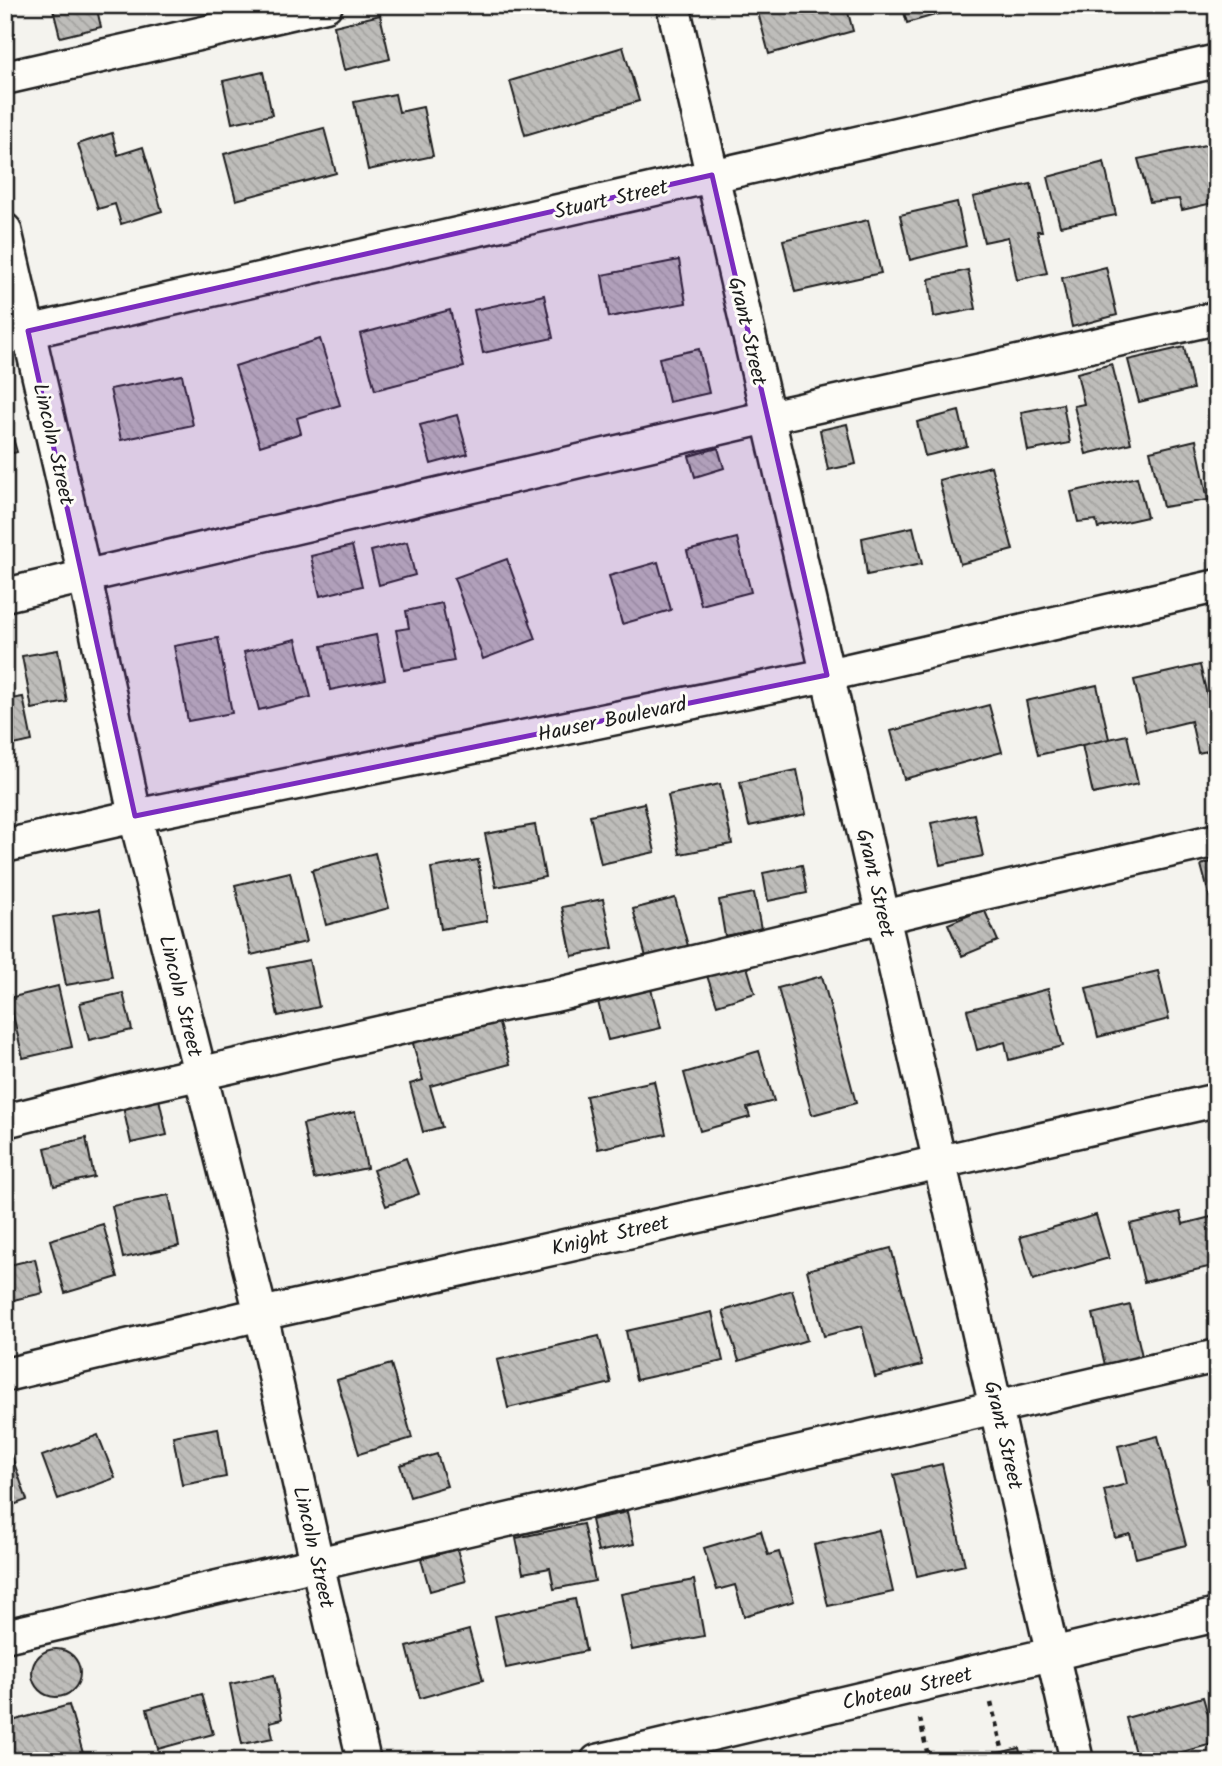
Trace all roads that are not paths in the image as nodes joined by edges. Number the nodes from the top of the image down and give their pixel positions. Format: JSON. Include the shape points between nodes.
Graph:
{"nodes":[{"id":1,"x":326,"y":5,"type":"edge"},
{"id":2,"x":673,"y":5,"type":"edge"},
{"id":3,"x":1217,"y":61,"type":"edge"},
{"id":4,"x":5,"y":78,"type":"edge"},
{"id":5,"x":712,"y":176,"type":"junction"},
{"id":6,"x":5,"y":230,"type":"edge"},
{"id":7,"x":1217,"y":318,"type":"edge"},
{"id":8,"x":17,"y":334,"type":"edge"},
{"id":9,"x":768,"y":417,"type":"junction"},
{"id":10,"x":85,"y":577,"type":"junction"},
{"id":11,"x":1217,"y":586,"type":"edge"},
{"id":12,"x":5,"y":595,"type":"edge"},
{"id":13,"x":827,"y":675,"type":"junction"},
{"id":14,"x":135,"y":816,"type":"junction"},
{"id":15,"x":1217,"y":840,"type":"edge"},
{"id":16,"x":5,"y":846,"type":"edge"},
{"id":17,"x":884,"y":917,"type":"junction"},
{"id":18,"x":201,"y":1074,"type":"junction"},
{"id":19,"x":1217,"y":1100,"type":"edge"},
{"id":20,"x":5,"y":1121,"type":"edge"},
{"id":21,"x":941,"y":1161,"type":"junction"},
{"id":22,"x":261,"y":1314,"type":"junction"},
{"id":23,"x":1217,"y":1356,"type":"edge"},
{"id":24,"x":5,"y":1375,"type":"edge"},
{"id":25,"x":997,"y":1406,"type":"junction"},
{"id":26,"x":317,"y":1563,"type":"junction"},
{"id":27,"x":1217,"y":1615,"type":"edge"},
{"id":28,"x":5,"y":1636,"type":"edge"},
{"id":29,"x":1053,"y":1654,"type":"junction"},
{"id":30,"x":364,"y":1761,"type":"edge"},
{"id":31,"x":597,"y":1761,"type":"edge"},
{"id":32,"x":1077,"y":1761,"type":"edge"}],
"edges":[{"from":1,"to":4,"type":"street"},
{"from":2,"to":5,"type":"street","name":"Grant Street"},
{"from":3,"to":5,"type":"street","name":"Stuart Street"},
{"from":5,"to":8,"type":"street","name":"Stuart Street"},
{"from":5,"to":9,"type":"street","name":"Grant Street"},
{"from":6,"to":8,"type":"street","name":"Lincoln Street"},
{"from":7,"to":9,"type":"street"},
{"from":8,"to":10,"type":"street","name":"Lincoln Street"},
{"from":9,"to":10,"type":"street"},
{"from":9,"to":13,"type":"street","name":"Grant Street"},
{"from":10,"to":12,"type":"street"},
{"from":10,"to":14,"type":"street","name":"Lincoln Street"},
{"from":11,"to":13,"type":"street","name":"Hauser Boulevard"},
{"from":13,"to":14,"type":"street","name":"Hauser Boulevard"},
{"from":13,"to":17,"type":"street","name":"Grant Street"},
{"from":14,"to":16,"type":"street","name":"Hauser Boulevard"},
{"from":14,"to":18,"type":"street","name":"Lincoln Street"},
{"from":15,"to":17,"type":"street"},
{"from":17,"to":18,"type":"street"},
{"from":17,"to":21,"type":"street","name":"Grant Street"},
{"from":18,"to":20,"type":"street"},
{"from":18,"to":22,"type":"street","name":"Lincoln Street"},
{"from":19,"to":21,"type":"street","name":"Knight Street"},
{"from":21,"to":22,"type":"street","name":"Knight Street"},
{"from":21,"to":25,"type":"street","name":"Grant Street"},
{"from":22,"to":24,"type":"street","name":"Knight Street"},
{"from":22,"to":26,"type":"street","name":"Lincoln Street"},
{"from":23,"to":25,"type":"street"},
{"from":25,"to":26,"type":"street"},
{"from":25,"to":29,"type":"street","name":"Grant Street"},
{"from":26,"to":28,"type":"street"},
{"from":26,"to":30,"type":"street","name":"Lincoln Street"},
{"from":27,"to":29,"type":"street","name":"Choteau Street"},
{"from":29,"to":31,"type":"street","name":"Choteau Street"},
{"from":29,"to":32,"type":"street","name":"Grant Street"}]}
